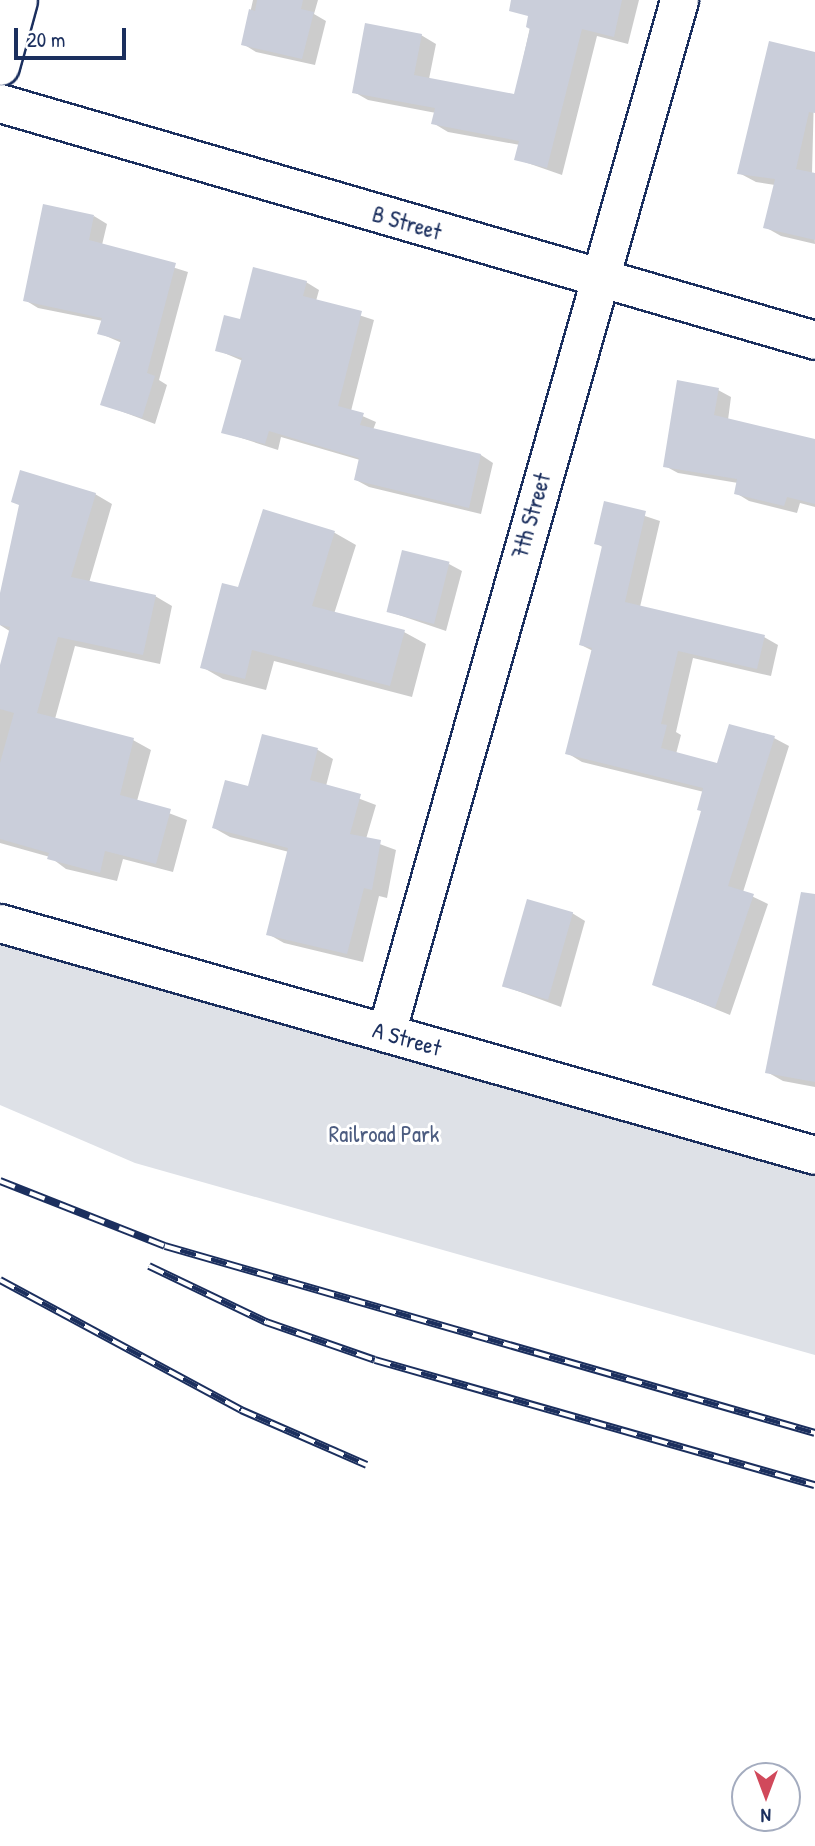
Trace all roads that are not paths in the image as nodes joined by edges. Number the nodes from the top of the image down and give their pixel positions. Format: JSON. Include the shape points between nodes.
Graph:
{"nodes":[{"id":1,"x":19,"y":0,"type":"edge"},
{"id":2,"x":679,"y":0,"type":"edge"},
{"id":3,"x":0,"y":66,"type":"edge"},
{"id":4,"x":0,"y":103,"type":"edge"},
{"id":5,"x":600,"y":279,"type":"junction"},
{"id":6,"x":815,"y":340,"type":"edge"},
{"id":7,"x":0,"y":923,"type":"edge"},
{"id":8,"x":386,"y":1033,"type":"junction"},
{"id":9,"x":815,"y":1154,"type":"edge"}],
"edges":[{"from":1,"to":3,"type":"street"},
{"from":2,"to":5,"type":"street","name":"7th Street"},
{"from":4,"to":5,"type":"street","name":"B Street"},
{"from":5,"to":6,"type":"street","name":"B Street"},
{"from":5,"to":8,"type":"street","name":"7th Street"},
{"from":7,"to":8,"type":"street","name":"A Street"},
{"from":8,"to":9,"type":"street","name":"A Street"}]}
